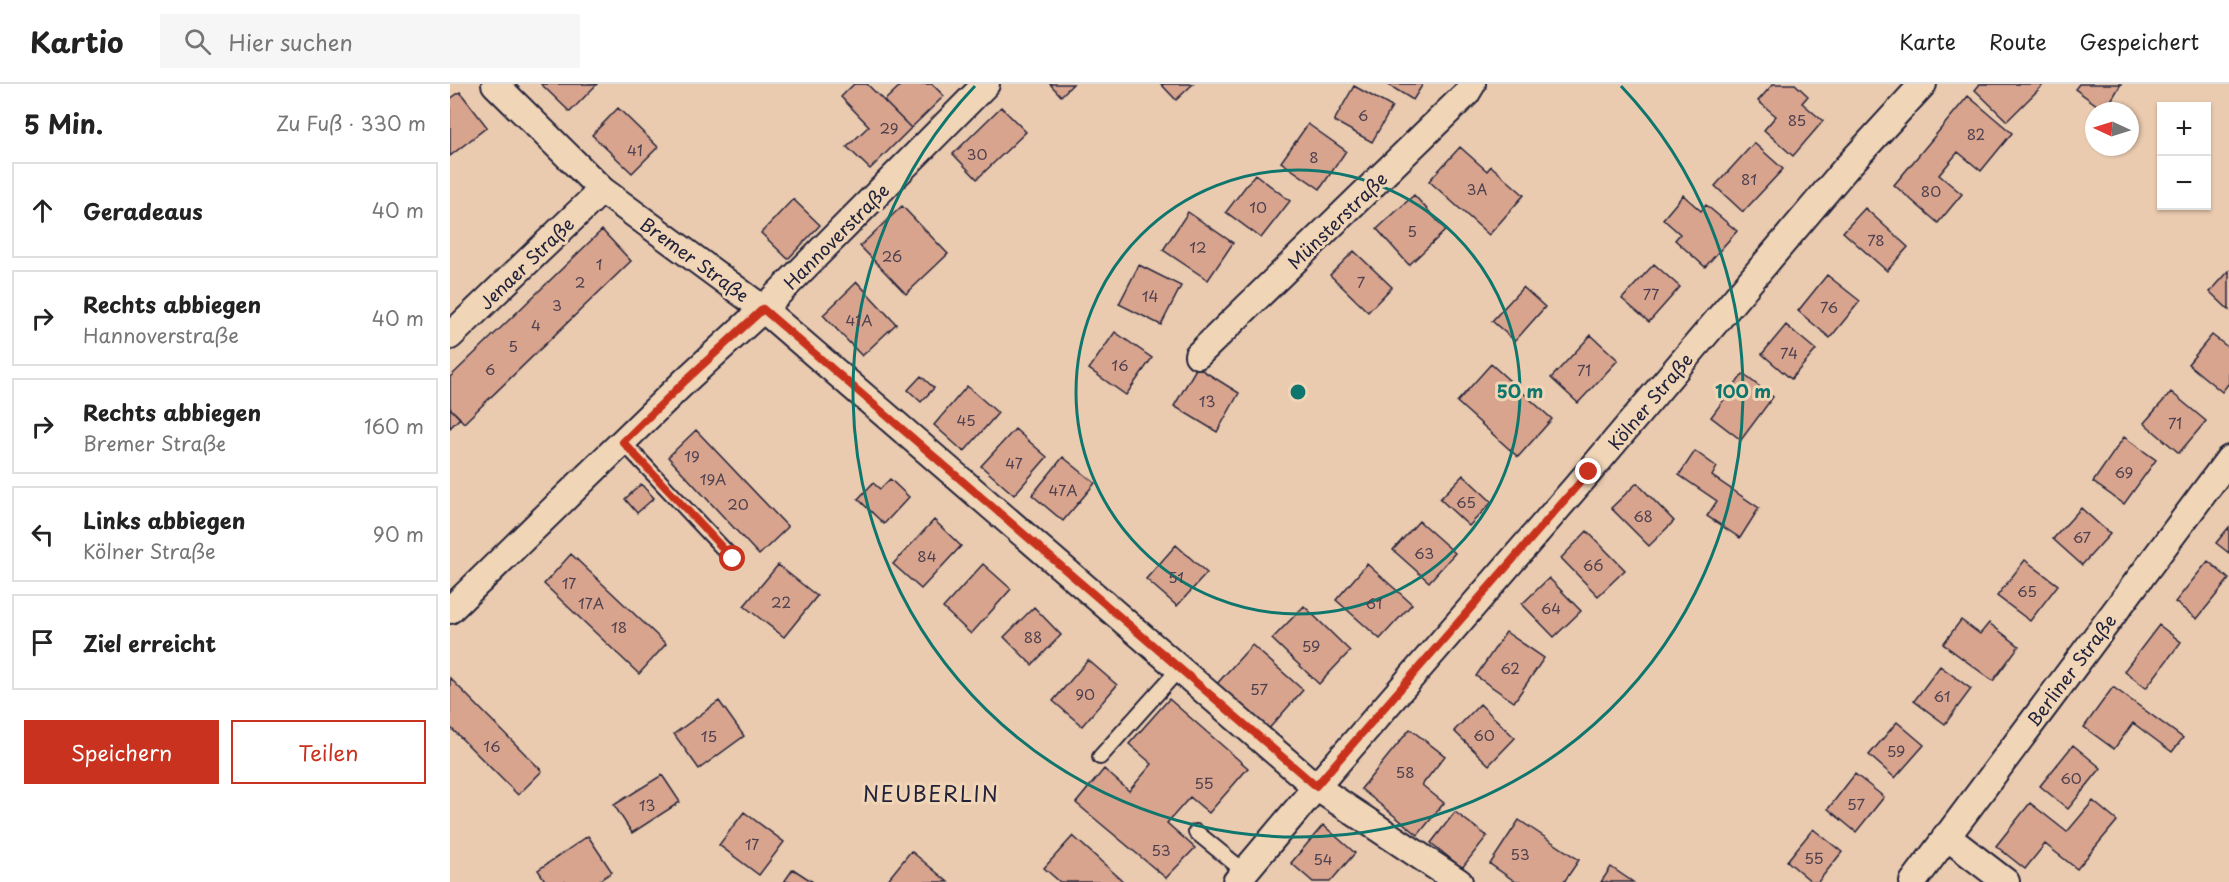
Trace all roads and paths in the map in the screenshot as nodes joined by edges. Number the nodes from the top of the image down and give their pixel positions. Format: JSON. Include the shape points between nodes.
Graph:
{"nodes":[{"id":1,"x":495,"y":84,"type":"edge"},
{"id":2,"x":986,"y":84,"type":"edge"},
{"id":3,"x":1472,"y":84,"type":"edge"},
{"id":4,"x":1918,"y":86,"type":"edge"},
{"id":5,"x":602,"y":190,"type":"junction"},
{"id":6,"x":763,"y":309,"type":"junction"},
{"id":7,"x":450,"y":336,"type":"edge"},
{"id":8,"x":1198,"y":355,"type":"dead end"},
{"id":9,"x":623,"y":442,"type":"junction"},
{"id":10,"x":2229,"y":459,"type":"edge"},
{"id":11,"x":733,"y":559,"type":"dead end"},
{"id":12,"x":450,"y":610,"type":"edge"},
{"id":13,"x":1179,"y":669,"type":"junction"},
{"id":14,"x":1100,"y":758,"type":"dead end"},
{"id":15,"x":1316,"y":786,"type":"junction"},
{"id":16,"x":1196,"y":832,"type":"dead end"},
{"id":17,"x":1946,"y":836,"type":"junction"},
{"id":18,"x":1240,"y":877,"type":"edge"},
{"id":19,"x":1459,"y":882,"type":"edge"},
{"id":20,"x":1912,"y":882,"type":"edge"},
{"id":21,"x":2006,"y":882,"type":"edge"}],
"edges":[{"from":1,"to":5,"type":"street","name":"Bremer Straße"},
{"from":2,"to":6,"type":"street","name":"Hannoverstraße"},
{"from":3,"to":8,"type":"street","name":"Münsterstraße"},
{"from":4,"to":15,"type":"street","name":"Kölner Straße"},
{"from":5,"to":6,"type":"street","name":"Bremer Straße"},
{"from":5,"to":7,"type":"street","name":"Jenaer Straße"},
{"from":6,"to":9,"type":"street","name":"Hannoverstraße"},
{"from":6,"to":13,"type":"street","name":"Bremer Straße"},
{"from":9,"to":11,"type":"lane"},
{"from":9,"to":12,"type":"street","name":"Hannoverstraße"},
{"from":10,"to":17,"type":"street","name":"Berliner Straße"},
{"from":13,"to":14,"type":"lane"},
{"from":13,"to":15,"type":"street","name":"Bremer Straße"},
{"from":15,"to":18,"type":"street","name":"Kölner Straße"},
{"from":15,"to":19,"type":"street","name":"Bremer Straße"},
{"from":16,"to":18,"type":"lane"},
{"from":17,"to":20,"type":"street","name":"Berliner Straße"},
{"from":17,"to":21,"type":"street"}]}
